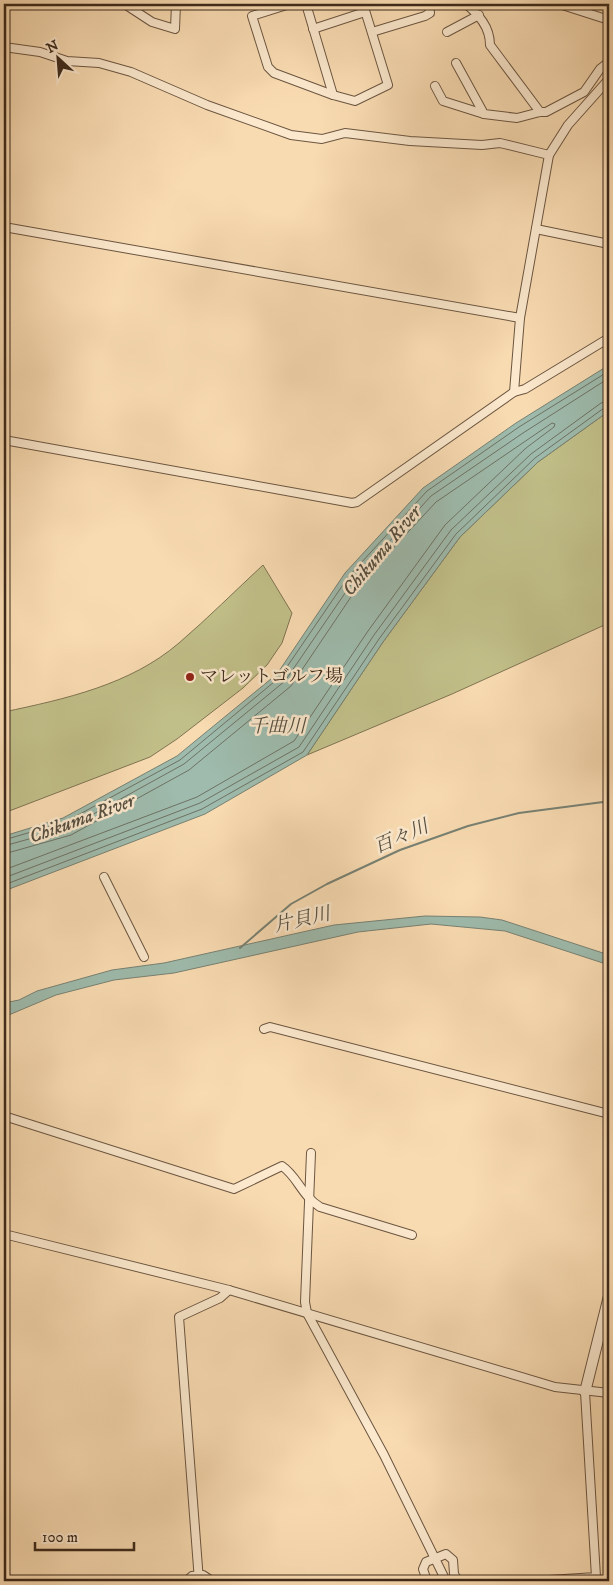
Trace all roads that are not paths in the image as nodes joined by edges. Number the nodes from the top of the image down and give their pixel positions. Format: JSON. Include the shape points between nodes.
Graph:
{"nodes":[{"id":1,"x":176,"y":4,"type":"edge"},
{"id":2,"x":290,"y":4,"type":"edge"},
{"id":3,"x":306,"y":4,"type":"edge"},
{"id":4,"x":362,"y":4,"type":"edge"},
{"id":5,"x":429,"y":4,"type":"edge"},
{"id":6,"x":466,"y":4,"type":"edge"},
{"id":7,"x":559,"y":4,"type":"edge"},
{"id":8,"x":126,"y":5,"type":"edge"},
{"id":9,"x":272,"y":6,"type":"edge"},
{"id":10,"x":365,"y":12,"type":"junction"},
{"id":11,"x":479,"y":15,"type":"junction"},
{"id":12,"x":609,"y":20,"type":"edge"},
{"id":13,"x":313,"y":29,"type":"junction"},
{"id":14,"x":372,"y":32,"type":"junction"},
{"id":15,"x":447,"y":32,"type":"dead end"},
{"id":16,"x":4,"y":47,"type":"edge"},
{"id":17,"x":609,"y":62,"type":"edge"},
{"id":18,"x":456,"y":63,"type":"dead end"},
{"id":19,"x":609,"y":79,"type":"edge"},
{"id":20,"x":435,"y":86,"type":"dead end"},
{"id":21,"x":334,"y":95,"type":"junction"},
{"id":22,"x":540,"y":112,"type":"junction"},
{"id":23,"x":484,"y":114,"type":"junction"},
{"id":24,"x":549,"y":156,"type":"junction"},
{"id":25,"x":4,"y":228,"type":"edge"},
{"id":26,"x":536,"y":229,"type":"junction"},
{"id":27,"x":609,"y":244,"type":"edge"},
{"id":28,"x":520,"y":318,"type":"junction"},
{"id":29,"x":609,"y":338,"type":"edge"},
{"id":30,"x":514,"y":392,"type":"junction"},
{"id":31,"x":4,"y":440,"type":"edge"},
{"id":32,"x":104,"y":877,"type":"dead end"},
{"id":33,"x":144,"y":957,"type":"dead end"},
{"id":34,"x":264,"y":1029,"type":"dead end"},
{"id":35,"x":609,"y":1114,"type":"edge"},
{"id":36,"x":4,"y":1116,"type":"edge"},
{"id":37,"x":311,"y":1154,"type":"dead end"},
{"id":38,"x":310,"y":1201,"type":"junction"},
{"id":39,"x":4,"y":1234,"type":"edge"},
{"id":40,"x":412,"y":1235,"type":"dead end"},
{"id":41,"x":229,"y":1290,"type":"junction"},
{"id":42,"x":609,"y":1296,"type":"edge"},
{"id":43,"x":307,"y":1313,"type":"junction"},
{"id":44,"x":586,"y":1392,"type":"junction"},
{"id":45,"x":609,"y":1393,"type":"edge"},
{"id":46,"x":435,"y":1558,"type":"junction"},
{"id":47,"x":198,"y":1578,"type":"edge"},
{"id":48,"x":186,"y":1581,"type":"edge"},
{"id":49,"x":212,"y":1581,"type":"edge"},
{"id":50,"x":427,"y":1581,"type":"edge"},
{"id":51,"x":446,"y":1581,"type":"edge"},
{"id":52,"x":458,"y":1581,"type":"edge"},
{"id":53,"x":533,"y":1581,"type":"edge"}],
"edges":[{"from":1,"to":8,"type":"street","via":[[175,29],[152,22]]},
{"from":2,"to":9,"type":"street"},
{"from":3,"to":13,"type":"street"},
{"from":4,"to":10,"type":"street"},
{"from":5,"to":14,"type":"street","via":[[430,13],[425,16]]},
{"from":6,"to":11,"type":"street"},
{"from":7,"to":12,"type":"street"},
{"from":9,"to":21,"type":"street","via":[[252,16],[268,67],[274,73]]},
{"from":10,"to":13,"type":"street"},
{"from":10,"to":14,"type":"street"},
{"from":11,"to":15,"type":"street"},
{"from":11,"to":22,"type":"street","via":[[490,36],[490,45]]},
{"from":13,"to":21,"type":"street"},
{"from":14,"to":21,"type":"street","via":[[388,85],[356,101]]},
{"from":16,"to":24,"type":"street","via":[[40,52],[67,61],[99,63],[131,72],[207,105],[291,135],[322,139],[345,133],[410,141],[500,144]]},
{"from":17,"to":22,"type":"street","via":[[584,92],[561,106]]},
{"from":18,"to":23,"type":"street"},
{"from":19,"to":24,"type":"street","via":[[568,126]]},
{"from":20,"to":23,"type":"street","via":[[443,101]]},
{"from":22,"to":23,"type":"street","via":[[517,118]]},
{"from":24,"to":26,"type":"street"},
{"from":25,"to":28,"type":"street"},
{"from":26,"to":27,"type":"street"},
{"from":26,"to":28,"type":"street"},
{"from":28,"to":30,"type":"street"},
{"from":29,"to":30,"type":"street","via":[[525,389]]},
{"from":30,"to":31,"type":"street","via":[[364,498],[352,503]]},
{"from":32,"to":33,"type":"street"},
{"from":34,"to":35,"type":"street"},
{"from":36,"to":38,"type":"street","via":[[234,1189],[282,1166]]},
{"from":37,"to":38,"type":"street"},
{"from":38,"to":40,"type":"street","via":[[330,1212]]},
{"from":38,"to":43,"type":"street"},
{"from":39,"to":41,"type":"street"},
{"from":41,"to":43,"type":"street"},
{"from":41,"to":47,"type":"street","via":[[220,1298],[179,1317]]},
{"from":42,"to":44,"type":"street"},
{"from":43,"to":44,"type":"street","via":[[536,1382]]},
{"from":43,"to":46,"type":"street"},
{"from":44,"to":45,"type":"street"},
{"from":44,"to":53,"type":"street","via":[[596,1577]]},
{"from":46,"to":50,"type":"street","via":[[426,1562],[423,1568]]},
{"from":46,"to":51,"type":"street"},
{"from":46,"to":52,"type":"street","via":[[446,1554],[450,1556]]},
{"from":47,"to":48,"type":"street","via":[[192,1576]]},
{"from":47,"to":49,"type":"street","via":[[207,1575]]}]}
